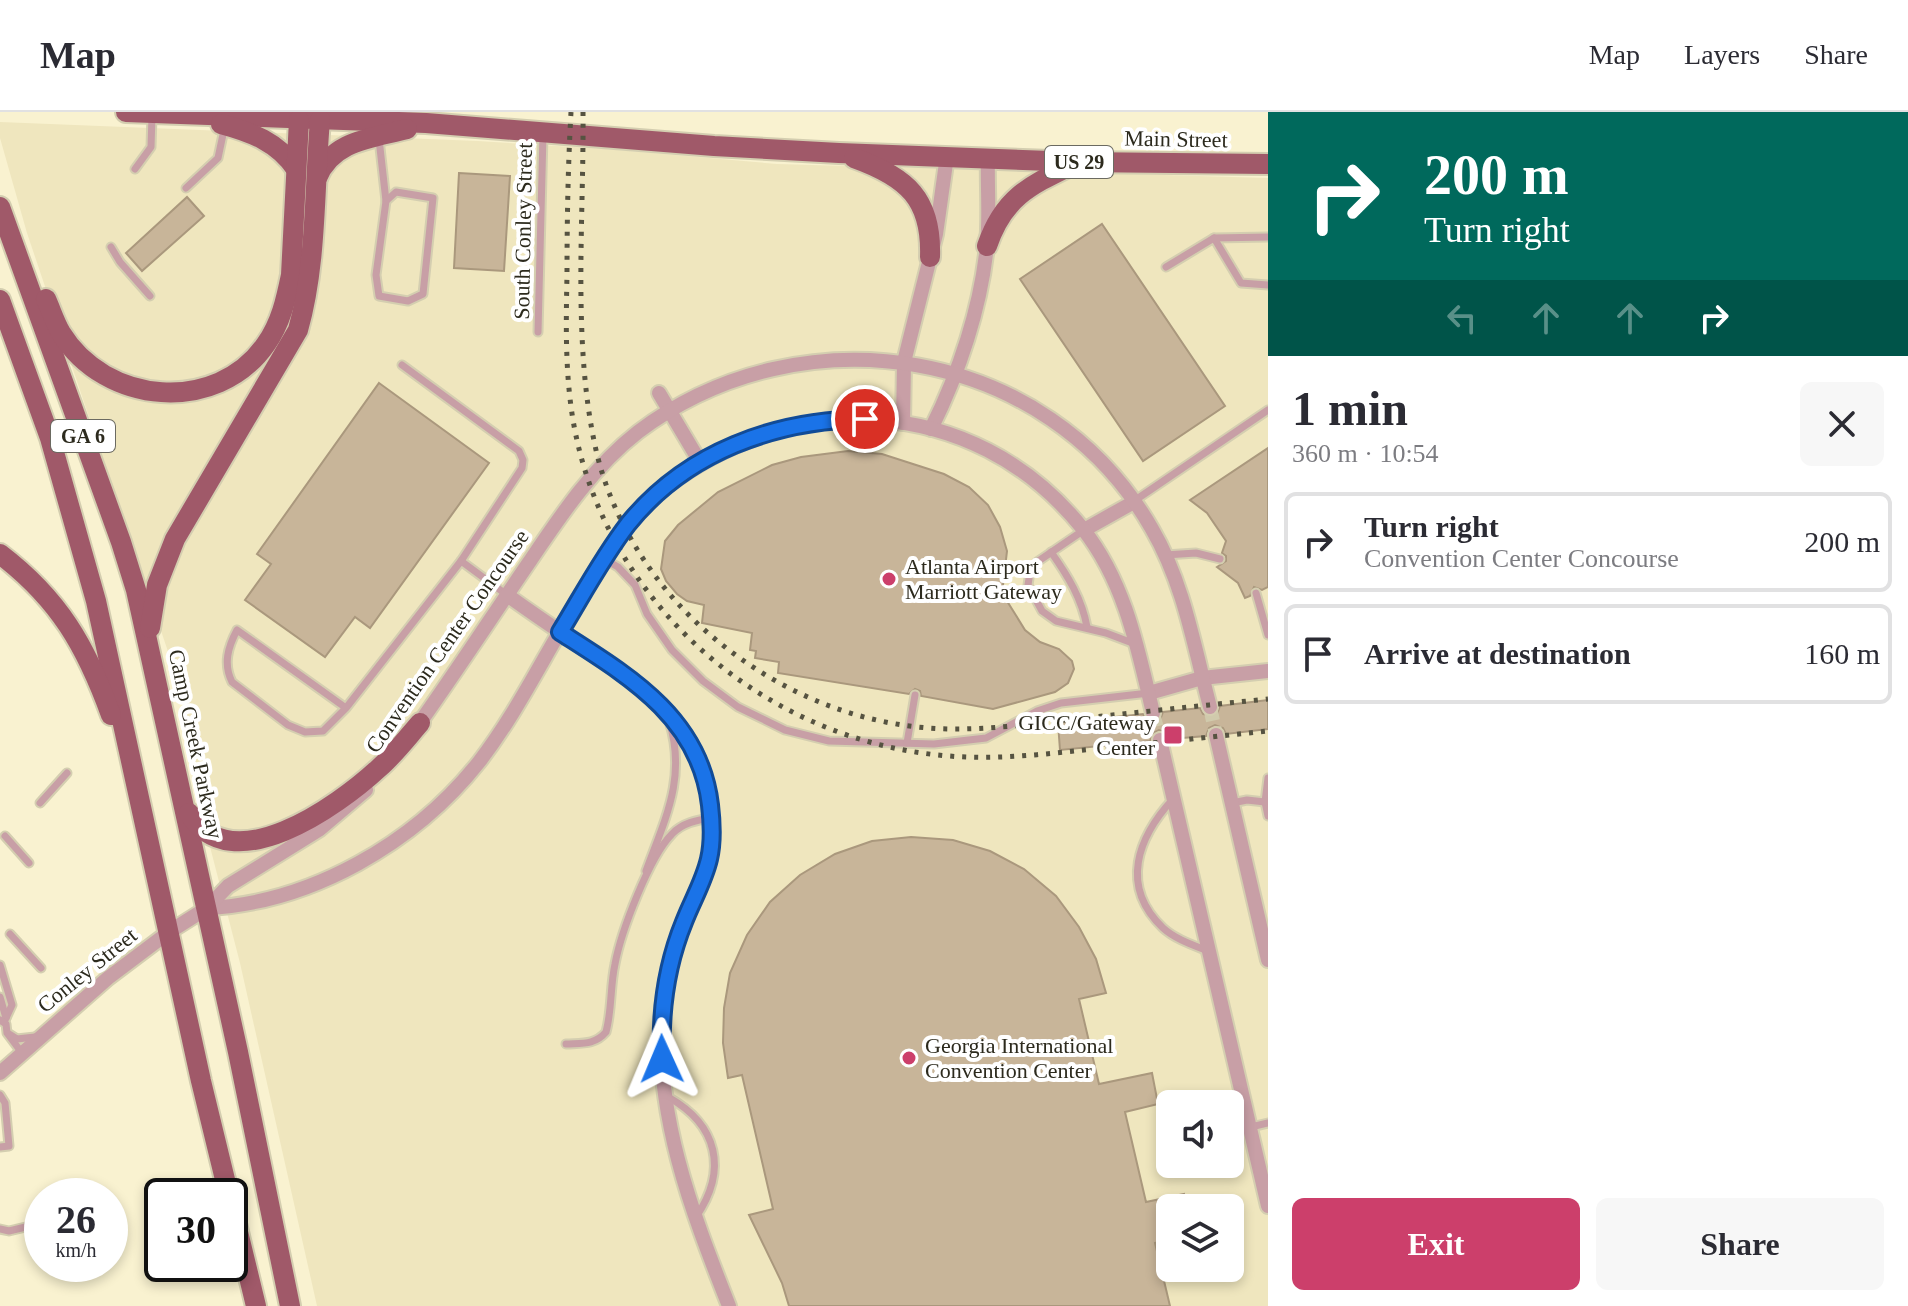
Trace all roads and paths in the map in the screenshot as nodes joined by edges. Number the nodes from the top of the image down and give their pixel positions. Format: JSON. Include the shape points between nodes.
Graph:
{"nodes":[{"id":1,"x":126,"y":112,"type":"edge"},
{"id":2,"x":152,"y":112,"type":"edge"},
{"id":3,"x":182,"y":114,"type":"junction"},
{"id":4,"x":299,"y":120,"type":"junction"},
{"id":5,"x":320,"y":120,"type":"junction"},
{"id":6,"x":426,"y":123,"type":"junction"},
{"id":7,"x":225,"y":125,"type":"junction"},
{"id":8,"x":543,"y":132,"type":"junction"},
{"id":9,"x":379,"y":137,"type":"junction"},
{"id":10,"x":839,"y":153,"type":"junction"},
{"id":11,"x":947,"y":156,"type":"junction"},
{"id":12,"x":988,"y":157,"type":"junction"},
{"id":13,"x":1078,"y":162,"type":"junction"},
{"id":14,"x":1268,"y":164,"type":"edge"},
{"id":15,"x":135,"y":169,"type":"dead end"},
{"id":16,"x":296,"y":169,"type":"junction"},
{"id":17,"x":315,"y":185,"type":"junction"},
{"id":18,"x":186,"y":188,"type":"dead end"},
{"id":19,"x":386,"y":201,"type":"junction"},
{"id":20,"x":0,"y":207,"type":"edge"},
{"id":21,"x":10,"y":234,"type":"junction"},
{"id":22,"x":1268,"y":237,"type":"edge"},
{"id":23,"x":1214,"y":238,"type":"junction"},
{"id":24,"x":987,"y":246,"type":"junction"},
{"id":25,"x":111,"y":247,"type":"dead end"},
{"id":26,"x":930,"y":257,"type":"junction"},
{"id":27,"x":1166,"y":267,"type":"dead end"},
{"id":28,"x":1268,"y":285,"type":"edge"},
{"id":29,"x":150,"y":296,"type":"dead end"},
{"id":30,"x":0,"y":300,"type":"edge"},
{"id":31,"x":538,"y":332,"type":"dead end"},
{"id":32,"x":904,"y":362,"type":"junction"},
{"id":33,"x":402,"y":365,"type":"dead end"},
{"id":34,"x":957,"y":374,"type":"junction"},
{"id":35,"x":659,"y":393,"type":"dead end"},
{"id":36,"x":1268,"y":410,"type":"edge"},
{"id":37,"x":669,"y":411,"type":"junction"},
{"id":38,"x":903,"y":423,"type":"junction"},
{"id":39,"x":931,"y":429,"type":"junction"},
{"id":40,"x":700,"y":462,"type":"junction"},
{"id":41,"x":1134,"y":502,"type":"junction"},
{"id":42,"x":1084,"y":530,"type":"junction"},
{"id":43,"x":1051,"y":552,"type":"junction"},
{"id":44,"x":0,"y":554,"type":"edge"},
{"id":45,"x":1165,"y":555,"type":"junction"},
{"id":46,"x":604,"y":559,"type":"junction"},
{"id":47,"x":1220,"y":559,"type":"dead end"},
{"id":48,"x":461,"y":561,"type":"junction"},
{"id":49,"x":1256,"y":593,"type":"dead end"},
{"id":50,"x":507,"y":595,"type":"junction"},
{"id":51,"x":1087,"y":627,"type":"junction"},
{"id":52,"x":560,"y":632,"type":"junction"},
{"id":53,"x":1268,"y":635,"type":"edge"},
{"id":54,"x":149,"y":640,"type":"junction"},
{"id":55,"x":1137,"y":645,"type":"junction"},
{"id":56,"x":1268,"y":671,"type":"edge"},
{"id":57,"x":1202,"y":678,"type":"junction"},
{"id":58,"x":1149,"y":693,"type":"junction"},
{"id":59,"x":915,"y":695,"type":"dead end"},
{"id":60,"x":656,"y":698,"type":"junction"},
{"id":61,"x":1210,"y":707,"type":"tunnel mouth"},
{"id":62,"x":346,"y":708,"type":"junction"},
{"id":63,"x":1153,"y":713,"type":"tunnel mouth"},
{"id":64,"x":420,"y":723,"type":"junction"},
{"id":65,"x":1216,"y":735,"type":"tunnel mouth"},
{"id":66,"x":1160,"y":740,"type":"tunnel mouth"},
{"id":67,"x":907,"y":743,"type":"junction"},
{"id":68,"x":67,"y":773,"type":"dead end"},
{"id":69,"x":1268,"y":778,"type":"edge"},
{"id":70,"x":138,"y":787,"type":"junction"},
{"id":71,"x":1173,"y":799,"type":"junction"},
{"id":72,"x":1265,"y":802,"type":"junction"},
{"id":73,"x":40,"y":803,"type":"dead end"},
{"id":74,"x":1231,"y":803,"type":"junction"},
{"id":75,"x":185,"y":807,"type":"junction"},
{"id":76,"x":1268,"y":816,"type":"edge"},
{"id":77,"x":711,"y":818,"type":"junction"},
{"id":78,"x":5,"y":836,"type":"dead end"},
{"id":79,"x":29,"y":863,"type":"dead end"},
{"id":80,"x":207,"y":908,"type":"junction"},
{"id":81,"x":632,"y":908,"type":"junction"},
{"id":82,"x":169,"y":932,"type":"junction"},
{"id":83,"x":10,"y":934,"type":"dead end"},
{"id":84,"x":1208,"y":951,"type":"junction"},
{"id":85,"x":1268,"y":960,"type":"edge"},
{"id":86,"x":0,"y":965,"type":"edge"},
{"id":87,"x":41,"y":968,"type":"dead end"},
{"id":88,"x":0,"y":997,"type":"edge"},
{"id":89,"x":5,"y":1024,"type":"edge"},
{"id":90,"x":42,"y":1035,"type":"junction"},
{"id":91,"x":566,"y":1044,"type":"dead end"},
{"id":92,"x":22,"y":1053,"type":"junction"},
{"id":93,"x":0,"y":1073,"type":"edge"},
{"id":94,"x":0,"y":1095,"type":"edge"},
{"id":95,"x":665,"y":1096,"type":"junction"},
{"id":96,"x":1268,"y":1123,"type":"edge"},
{"id":97,"x":1250,"y":1128,"type":"junction"},
{"id":98,"x":1244,"y":1129,"type":"edge"},
{"id":99,"x":4,"y":1147,"type":"edge"},
{"id":100,"x":225,"y":1178,"type":"edge"},
{"id":101,"x":1268,"y":1206,"type":"edge"},
{"id":102,"x":694,"y":1219,"type":"junction"},
{"id":103,"x":24,"y":1227,"type":"edge"},
{"id":104,"x":0,"y":1229,"type":"edge"},
{"id":105,"x":248,"y":1273,"type":"edge"},
{"id":106,"x":256,"y":1306,"type":"edge"},
{"id":107,"x":290,"y":1306,"type":"edge"},
{"id":108,"x":729,"y":1306,"type":"edge"}],
"edges":[{"from":1,"to":2,"type":"main road","name":"Main Street","number":"US 29"},
{"from":2,"to":3,"type":"main road","name":"Main Street","number":"US 29"},
{"from":2,"to":15,"type":"lane","via":[[151,147]]},
{"from":3,"to":4,"type":"main road","name":"Main Street","number":"US 29"},
{"from":3,"to":7,"type":"main road"},
{"from":4,"to":5,"type":"main road","name":"Main Street","number":"US 29"},
{"from":4,"to":16,"type":"main road"},
{"from":5,"to":6,"type":"main road","name":"Main Street","number":"US 29"},
{"from":5,"to":17,"type":"main road"},
{"from":6,"to":8,"type":"main road","name":"Main Street","number":"US 29"},
{"from":6,"to":9,"type":"main road"},
{"from":7,"to":16,"type":"main road","via":[[271,143]]},
{"from":7,"to":18,"type":"lane","via":[[218,158]]},
{"from":8,"to":10,"type":"main road","name":"Main Street","number":"US 29"},
{"from":8,"to":31,"type":"lane","name":"South Conley Street"},
{"from":9,"to":17,"type":"main road","via":[[329,156]]},
{"from":9,"to":19,"type":"lane"},
{"from":10,"to":11,"type":"main road","name":"Main Street","number":"US 29"},
{"from":10,"to":26,"type":"main road","via":[[910,188],[928,221]]},
{"from":11,"to":12,"type":"main road","name":"Main Street","number":"US 29"},
{"from":11,"to":26,"type":"street"},
{"from":12,"to":13,"type":"main road","name":"Main Street","number":"US 29"},
{"from":12,"to":24,"type":"street"},
{"from":13,"to":14,"type":"main road","name":"Main Street","number":"US 29"},
{"from":13,"to":24,"type":"main road","via":[[1021,192],[1000,216]]},
{"from":16,"to":21,"type":"main road","via":[[291,275],[281,317],[254,358],[228,378],[195,391],[144,390],[96,368],[62,334]]},
{"from":17,"to":54,"type":"main road","via":[[308,288],[298,330],[175,539],[157,585]]},
{"from":19,"to":19,"type":"lane","via":[[396,192],[433,198],[423,294],[408,301],[379,296],[376,275]]},
{"from":20,"to":21,"type":"main road","name":"Camp Creek Parkway","number":"GA 6"},
{"from":21,"to":54,"type":"main road","name":"Camp Creek Parkway","number":"GA 6","via":[[121,542]]},
{"from":22,"to":23,"type":"lane"},
{"from":23,"to":27,"type":"lane"},
{"from":23,"to":28,"type":"lane","via":[[1241,283]]},
{"from":24,"to":34,"type":"street"},
{"from":25,"to":29,"type":"lane"},
{"from":26,"to":32,"type":"street"},
{"from":30,"to":70,"type":"main road","number":"GA 6","via":[[82,547]]},
{"from":32,"to":34,"type":"street","name":"Convention Center Concourse"},
{"from":32,"to":37,"type":"street","name":"Convention Center Concourse","via":[[828,360],[784,366],[744,376]]},
{"from":32,"to":38,"type":"street"},
{"from":33,"to":48,"type":"lane","via":[[519,451],[523,460]]},
{"from":34,"to":39,"type":"street"},
{"from":34,"to":41,"type":"street","name":"Convention Center Concourse","via":[[1032,408],[1069,433]]},
{"from":35,"to":37,"type":"street"},
{"from":36,"to":41,"type":"lane"},
{"from":37,"to":40,"type":"street"},
{"from":37,"to":50,"type":"street","name":"Convention Center Concourse","via":[[637,433],[582,488]]},
{"from":38,"to":39,"type":"street"},
{"from":38,"to":40,"type":"street","via":[[833,419],[797,424],[762,433]]},
{"from":39,"to":42,"type":"street","via":[[1003,460],[1042,487]]},
{"from":40,"to":46,"type":"street","via":[[650,500]]},
{"from":41,"to":42,"type":"street"},
{"from":41,"to":45,"type":"street","name":"Convention Center Concourse"},
{"from":42,"to":43,"type":"lane"},
{"from":42,"to":55,"type":"street","via":[[1118,587]]},
{"from":43,"to":51,"type":"lane","via":[[1079,598]]},
{"from":43,"to":51,"type":"lane","via":[[1030,572],[1028,585],[1042,611],[1056,621]]},
{"from":44,"to":70,"type":"main road","via":[[47,595],[83,647]]},
{"from":45,"to":47,"type":"lane","via":[[1196,553]]},
{"from":45,"to":57,"type":"street","name":"Convention Center Concourse","via":[[1184,602]]},
{"from":46,"to":52,"type":"street"},
{"from":46,"to":67,"type":"lane","via":[[635,585],[672,650],[738,707],[785,730],[829,741]]},
{"from":48,"to":50,"type":"lane"},
{"from":48,"to":62,"type":"lane"},
{"from":49,"to":53,"type":"lane"},
{"from":50,"to":52,"type":"street"},
{"from":50,"to":64,"type":"street","name":"Convention Center Concourse"},
{"from":51,"to":55,"type":"lane"},
{"from":52,"to":60,"type":"street"},
{"from":52,"to":80,"type":"street","via":[[477,764],[403,834],[309,885],[234,907]]},
{"from":54,"to":75,"type":"main road","name":"Camp Creek Parkway","number":"GA 6"},
{"from":55,"to":58,"type":"street"},
{"from":56,"to":57,"type":"street"},
{"from":57,"to":58,"type":"street"},
{"from":57,"to":61,"type":"street","name":"Convention Center Concourse"},
{"from":58,"to":63,"type":"street"},
{"from":58,"to":67,"type":"lane","via":[[1061,703],[986,738]]},
{"from":59,"to":67,"type":"lane"},
{"from":60,"to":77,"type":"street","via":[[692,745],[703,769]]},
{"from":60,"to":81,"type":"lane","via":[[674,737],[677,779]]},
{"from":62,"to":62,"type":"lane","via":[[323,731],[305,732],[288,725],[232,682],[227,658],[237,630]]},
{"from":64,"to":75,"type":"main road","via":[[359,785],[267,837],[233,843],[216,839]]},
{"from":64,"to":80,"type":"street","name":"Convention Center Concourse","via":[[342,812],[228,886]]},
{"from":65,"to":74,"type":"street"},
{"from":66,"to":71,"type":"street"},
{"from":68,"to":73,"type":"lane"},
{"from":69,"to":72,"type":"lane"},
{"from":70,"to":82,"type":"main road","number":"GA 6"},
{"from":71,"to":84,"type":"street"},
{"from":71,"to":84,"type":"lane","via":[[1145,836],[1138,887],[1164,929]]},
{"from":72,"to":74,"type":"lane"},
{"from":72,"to":76,"type":"lane"},
{"from":74,"to":85,"type":"street"},
{"from":75,"to":80,"type":"main road","name":"Camp Creek Parkway","number":"GA 6"},
{"from":77,"to":81,"type":"lane","via":[[672,834]]},
{"from":77,"to":95,"type":"street","via":[[709,860],[666,978],[661,1042]]},
{"from":78,"to":79,"type":"lane"},
{"from":80,"to":82,"type":"street","name":"Conley Street"},
{"from":80,"to":107,"type":"main road","name":"Camp Creek Parkway","number":"GA 6"},
{"from":81,"to":91,"type":"lane","via":[[614,965],[606,1032],[591,1043]]},
{"from":82,"to":90,"type":"street","name":"Conley Street"},
{"from":82,"to":100,"type":"main road","number":"GA 6"},
{"from":83,"to":87,"type":"lane"},
{"from":84,"to":97,"type":"street"},
{"from":86,"to":89,"type":"lane","via":[[12,1005]]},
{"from":88,"to":89,"type":"lane"},
{"from":89,"to":90,"type":"lane","via":[[17,1039]]},
{"from":89,"to":92,"type":"lane"},
{"from":90,"to":92,"type":"street","name":"Conley Street"},
{"from":92,"to":93,"type":"street","name":"Conley Street"},
{"from":94,"to":99,"type":"lane","via":[[5,1103]]},
{"from":95,"to":102,"type":"street"},
{"from":95,"to":102,"type":"lane","via":[[695,1116],[713,1149],[712,1186]]},
{"from":96,"to":97,"type":"lane"},
{"from":97,"to":98,"type":"lane"},
{"from":97,"to":101,"type":"street"},
{"from":102,"to":108,"type":"street"},
{"from":103,"to":104,"type":"lane"},
{"from":105,"to":106,"type":"main road","number":"GA 6"}]}
